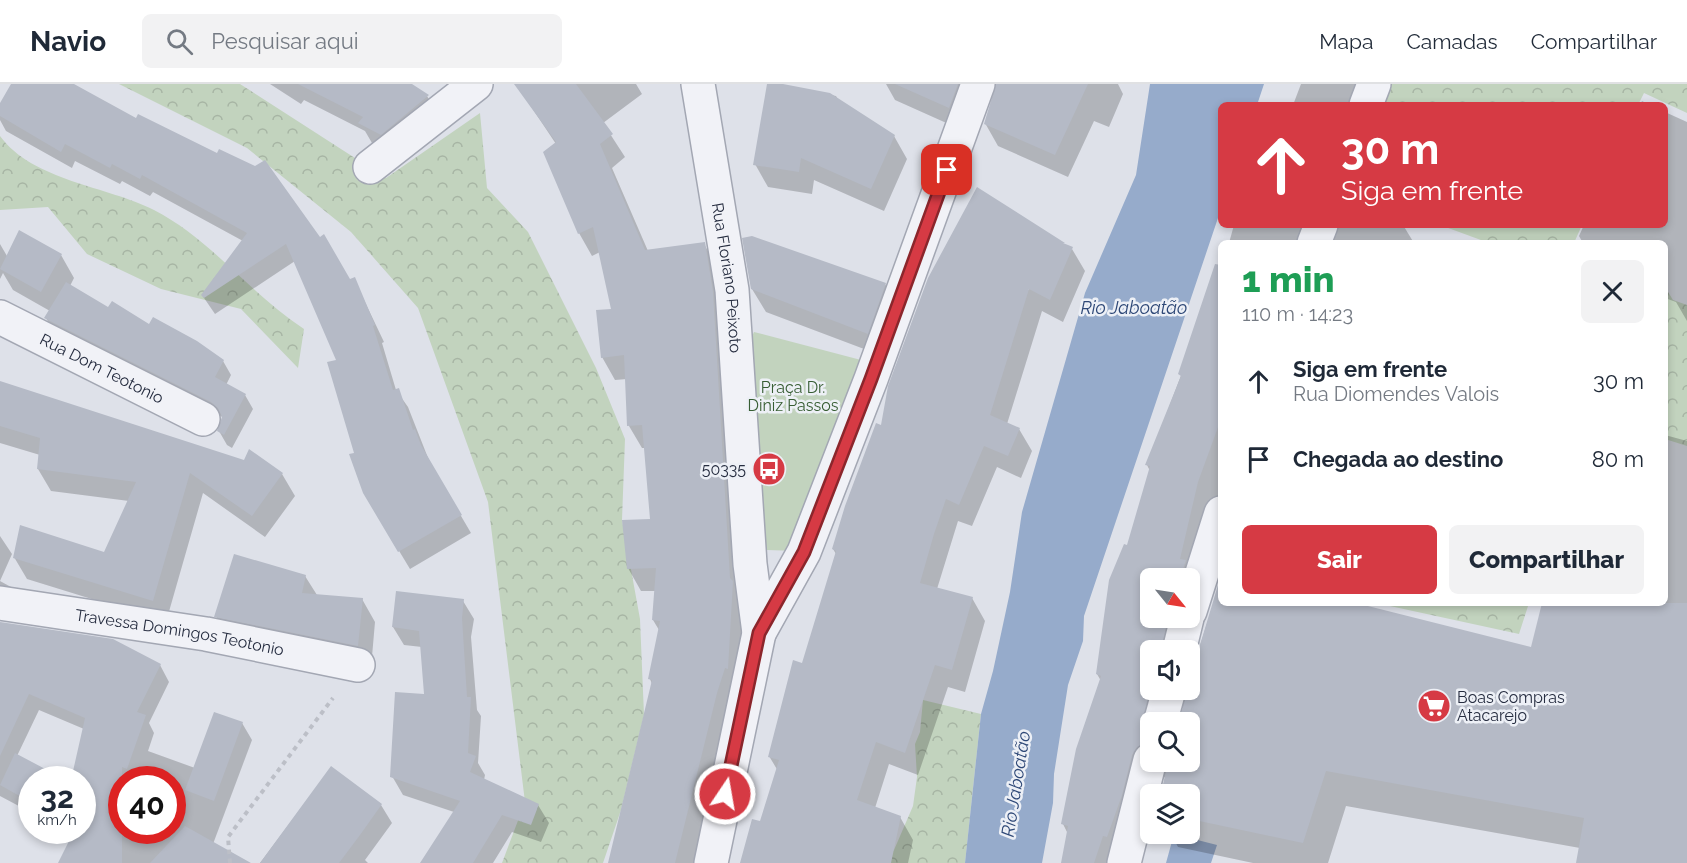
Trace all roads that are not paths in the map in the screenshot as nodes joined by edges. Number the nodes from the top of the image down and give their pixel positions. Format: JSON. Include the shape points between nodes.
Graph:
{"nodes":[{"id":1,"x":476,"y":84,"type":"edge"},
{"id":2,"x":698,"y":84,"type":"edge"},
{"id":3,"x":978,"y":84,"type":"edge"},
{"id":4,"x":1374,"y":84,"type":"edge"},
{"id":5,"x":1367,"y":102,"type":"edge"},
{"id":6,"x":370,"y":166,"type":"dead end"},
{"id":7,"x":0,"y":317,"type":"edge"},
{"id":8,"x":203,"y":418,"type":"dead end"},
{"id":9,"x":1218,"y":522,"type":"edge"},
{"id":10,"x":1200,"y":579,"type":"edge"},
{"id":11,"x":0,"y":603,"type":"edge"},
{"id":12,"x":759,"y":633,"type":"junction"},
{"id":13,"x":358,"y":665,"type":"road end"},
{"id":14,"x":1147,"y":772,"type":"edge"},
{"id":15,"x":711,"y":863,"type":"edge"},
{"id":16,"x":1124,"y":863,"type":"edge"}],
"edges":[{"from":1,"to":6,"type":"street"},
{"from":2,"to":12,"type":"street","name":"Rua Floriano Peixoto","via":[[732,290],[750,564]]},
{"from":3,"to":12,"type":"street","via":[[804,552]]},
{"from":4,"to":5,"type":"street"},
{"from":7,"to":8,"type":"street","name":"Rua Dom Teotonio"},
{"from":9,"to":10,"type":"street"},
{"from":11,"to":13,"type":"street","name":"Travessa Domingos Teotonio","via":[[206,634]]},
{"from":12,"to":15,"type":"street","name":"Rua Floriano Peixoto"},
{"from":14,"to":16,"type":"street"}]}
